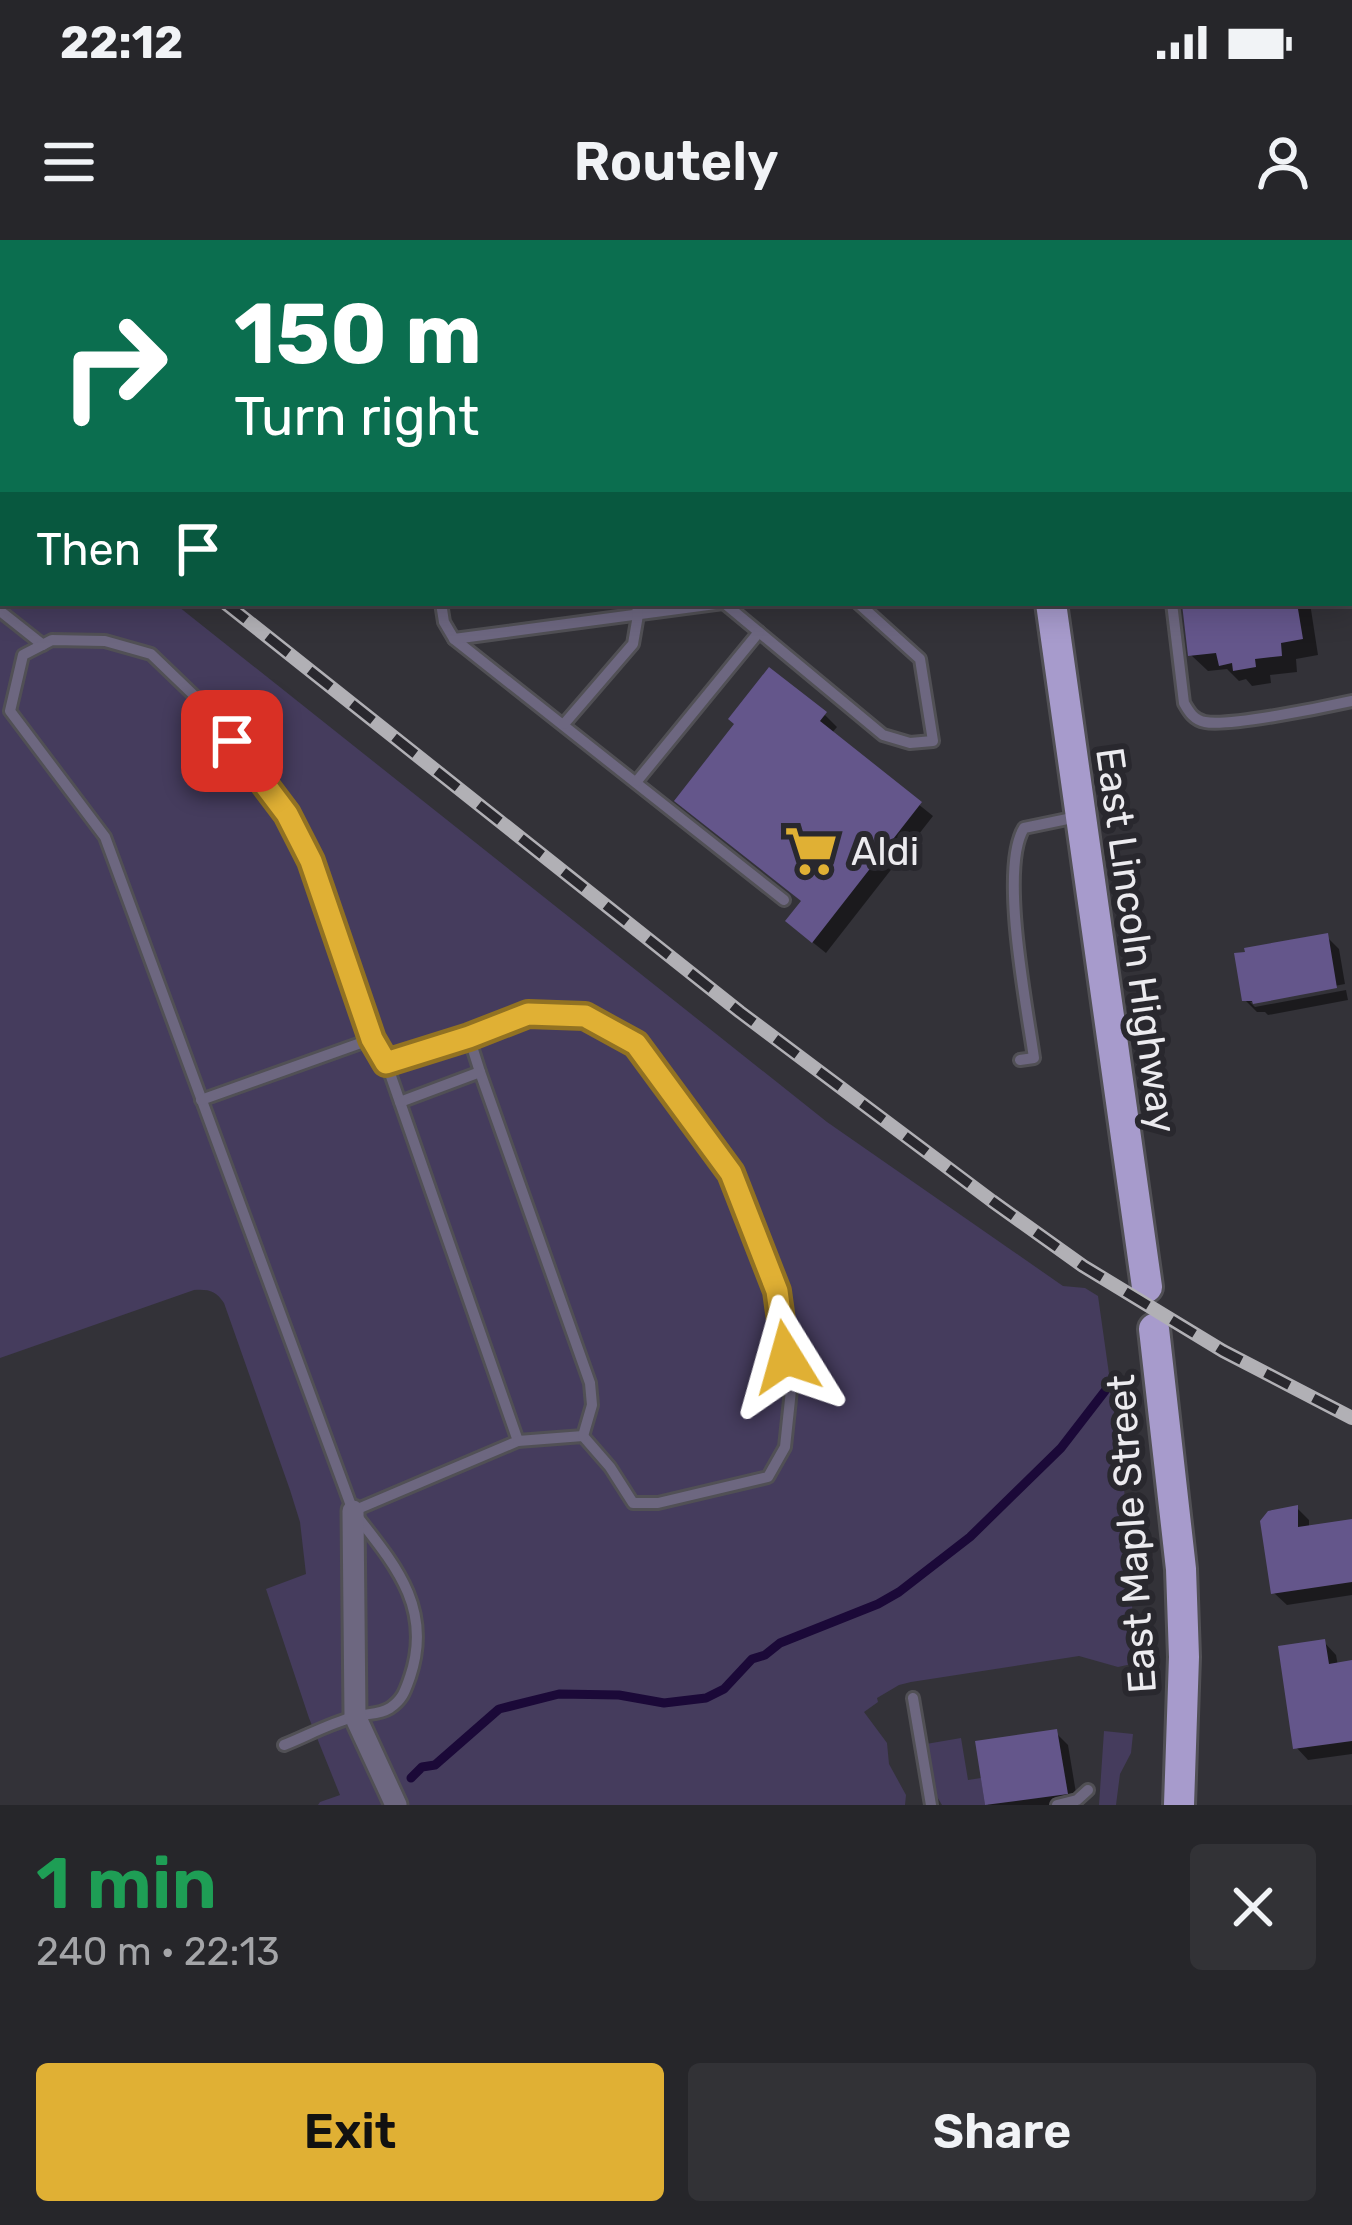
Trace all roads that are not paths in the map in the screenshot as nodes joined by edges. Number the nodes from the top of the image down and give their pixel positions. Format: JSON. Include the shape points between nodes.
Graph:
{"nodes":[{"id":1,"x":441,"y":606,"type":"edge"},
{"id":2,"x":680,"y":606,"type":"edge"},
{"id":3,"x":727,"y":606,"type":"edge"},
{"id":4,"x":861,"y":606,"type":"edge"},
{"id":5,"x":1051,"y":606,"type":"edge"},
{"id":6,"x":1172,"y":606,"type":"edge"},
{"id":7,"x":638,"y":609,"type":"edge"},
{"id":8,"x":0,"y":611,"type":"edge"},
{"id":9,"x":759,"y":632,"type":"junction"},
{"id":10,"x":454,"y":639,"type":"junction"},
{"id":11,"x":43,"y":645,"type":"junction"},
{"id":12,"x":1352,"y":701,"type":"edge"},
{"id":13,"x":5,"y":711,"type":"edge"},
{"id":14,"x":564,"y":724,"type":"junction"},
{"id":15,"x":637,"y":782,"type":"junction"},
{"id":16,"x":1081,"y":816,"type":"junction"},
{"id":17,"x":784,"y":900,"type":"dead end"},
{"id":18,"x":469,"y":1037,"type":"junction"},
{"id":19,"x":372,"y":1039,"type":"junction"},
{"id":20,"x":1020,"y":1060,"type":"dead end"},
{"id":21,"x":386,"y":1063,"type":"junction"},
{"id":22,"x":480,"y":1072,"type":"junction"},
{"id":23,"x":201,"y":1100,"type":"junction"},
{"id":24,"x":400,"y":1102,"type":"junction"},
{"id":25,"x":1148,"y":1288,"type":"dead end"},
{"id":26,"x":1154,"y":1329,"type":"dead end"},
{"id":27,"x":583,"y":1436,"type":"junction"},
{"id":28,"x":518,"y":1442,"type":"junction"},
{"id":29,"x":353,"y":1511,"type":"junction"},
{"id":30,"x":913,"y":1698,"type":"dead end"},
{"id":31,"x":355,"y":1716,"type":"junction"},
{"id":32,"x":284,"y":1745,"type":"dead end"},
{"id":33,"x":1088,"y":1790,"type":"dead end"},
{"id":34,"x":396,"y":1805,"type":"edge"},
{"id":35,"x":931,"y":1805,"type":"edge"},
{"id":36,"x":1057,"y":1805,"type":"edge"},
{"id":37,"x":1179,"y":1805,"type":"edge"}],
"edges":[{"from":1,"to":10,"type":"lane"},
{"from":2,"to":7,"type":"lane"},
{"from":3,"to":9,"type":"lane"},
{"from":4,"to":9,"type":"lane","via":[[920,659],[933,740],[883,735]]},
{"from":5,"to":16,"type":"main road","name":"East Lincoln Highway"},
{"from":6,"to":12,"type":"lane","via":[[1190,715],[1238,720]]},
{"from":7,"to":10,"type":"lane"},
{"from":7,"to":14,"type":"lane","via":[[633,644]]},
{"from":8,"to":11,"type":"lane"},
{"from":9,"to":15,"type":"lane"},
{"from":10,"to":14,"type":"lane"},
{"from":11,"to":13,"type":"lane","via":[[22,655]]},
{"from":11,"to":19,"type":"lane","via":[[106,641],[151,654],[205,705],[287,814],[311,861]]},
{"from":13,"to":23,"type":"lane","via":[[105,837]]},
{"from":14,"to":15,"type":"lane"},
{"from":15,"to":17,"type":"lane"},
{"from":16,"to":20,"type":"lane","via":[[1024,828],[1015,849],[1034,1058]]},
{"from":16,"to":25,"type":"main road","name":"East Lincoln Highway"},
{"from":18,"to":21,"type":"lane"},
{"from":18,"to":22,"type":"lane"},
{"from":18,"to":27,"type":"lane","via":[[528,1014],[585,1016],[636,1044],[731,1173],[777,1291],[791,1390],[785,1447],[768,1478],[633,1503]]},
{"from":19,"to":21,"type":"lane"},
{"from":19,"to":23,"type":"lane"},
{"from":21,"to":24,"type":"lane"},
{"from":22,"to":24,"type":"lane"},
{"from":22,"to":27,"type":"lane","via":[[590,1383]]},
{"from":23,"to":29,"type":"lane"},
{"from":24,"to":28,"type":"lane"},
{"from":26,"to":37,"type":"main road","name":"East Maple Street","via":[[1181,1569]]},
{"from":27,"to":28,"type":"lane"},
{"from":28,"to":29,"type":"lane"},
{"from":29,"to":31,"type":"street"},
{"from":29,"to":31,"type":"lane","via":[[412,1598],[418,1633],[402,1699],[384,1712]]},
{"from":30,"to":35,"type":"lane"},
{"from":31,"to":32,"type":"lane"},
{"from":31,"to":34,"type":"street"},
{"from":33,"to":36,"type":"lane"}]}
